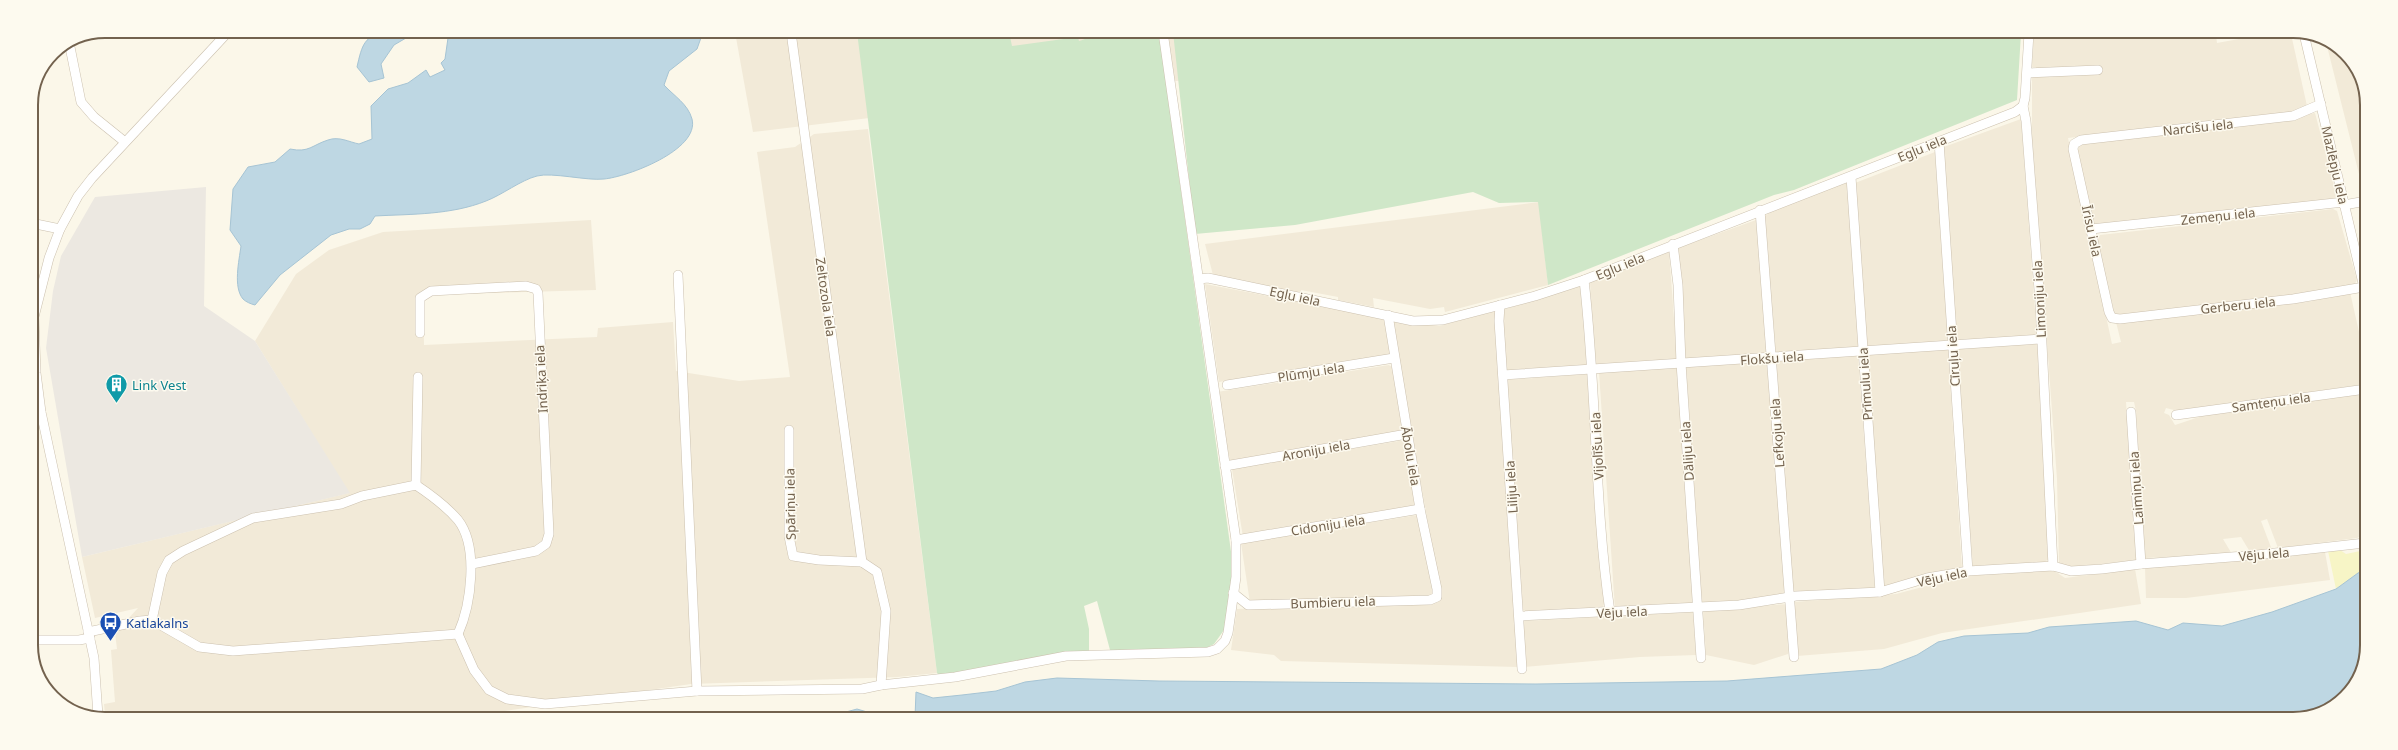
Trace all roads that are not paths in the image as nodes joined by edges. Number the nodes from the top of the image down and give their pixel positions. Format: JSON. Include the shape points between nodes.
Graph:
{"nodes":[{"id":1,"x":222,"y":38,"type":"edge"},
{"id":2,"x":792,"y":38,"type":"edge"},
{"id":3,"x":1164,"y":38,"type":"edge"},
{"id":4,"x":2029,"y":38,"type":"edge"},
{"id":5,"x":2305,"y":39,"type":"edge"},
{"id":6,"x":71,"y":47,"type":"edge"},
{"id":7,"x":2098,"y":70,"type":"dead end"},
{"id":8,"x":2027,"y":73,"type":"junction"},
{"id":9,"x":2321,"y":104,"type":"junction"},
{"id":10,"x":2022,"y":106,"type":"junction"},
{"id":11,"x":1939,"y":141,"type":"junction"},
{"id":12,"x":125,"y":142,"type":"junction"},
{"id":13,"x":2074,"y":144,"type":"joint"},
{"id":14,"x":1851,"y":177,"type":"junction"},
{"id":15,"x":2360,"y":202,"type":"edge"},
{"id":16,"x":2344,"y":203,"type":"junction"},
{"id":17,"x":1760,"y":210,"type":"junction"},
{"id":18,"x":38,"y":224,"type":"edge"},
{"id":19,"x":60,"y":229,"type":"junction"},
{"id":20,"x":2092,"y":229,"type":"junction"},
{"id":21,"x":1673,"y":244,"type":"junction"},
{"id":22,"x":2360,"y":269,"type":"edge"},
{"id":23,"x":678,"y":275,"type":"dead end"},
{"id":24,"x":1199,"y":279,"type":"junction"},
{"id":25,"x":1584,"y":280,"type":"junction"},
{"id":26,"x":2360,"y":287,"type":"edge"},
{"id":27,"x":38,"y":299,"type":"edge"},
{"id":28,"x":1500,"y":305,"type":"junction"},
{"id":29,"x":1388,"y":315,"type":"junction"},
{"id":30,"x":2112,"y":318,"type":"joint"},
{"id":31,"x":420,"y":333,"type":"dead end"},
{"id":32,"x":2041,"y":339,"type":"junction"},
{"id":33,"x":1952,"y":346,"type":"junction"},
{"id":34,"x":1863,"y":352,"type":"junction"},
{"id":35,"x":1394,"y":358,"type":"junction"},
{"id":36,"x":1772,"y":358,"type":"junction"},
{"id":37,"x":1681,"y":363,"type":"junction"},
{"id":38,"x":1592,"y":369,"type":"junction"},
{"id":39,"x":1503,"y":375,"type":"junction"},
{"id":40,"x":418,"y":377,"type":"dead end"},
{"id":41,"x":1227,"y":386,"type":"dead end"},
{"id":42,"x":38,"y":389,"type":"edge"},
{"id":43,"x":2360,"y":390,"type":"edge"},
{"id":44,"x":2131,"y":412,"type":"dead end"},
{"id":45,"x":2176,"y":414,"type":"dead end"},
{"id":46,"x":789,"y":430,"type":"dead end"},
{"id":47,"x":1407,"y":434,"type":"junction"},
{"id":48,"x":1225,"y":466,"type":"junction"},
{"id":49,"x":416,"y":485,"type":"junction"},
{"id":50,"x":1420,"y":509,"type":"junction"},
{"id":51,"x":1236,"y":540,"type":"junction"},
{"id":52,"x":2360,"y":544,"type":"edge"},
{"id":53,"x":862,"y":562,"type":"junction"},
{"id":54,"x":472,"y":564,"type":"junction"},
{"id":55,"x":2141,"y":564,"type":"junction"},
{"id":56,"x":2054,"y":566,"type":"junction"},
{"id":57,"x":1968,"y":571,"type":"junction"},
{"id":58,"x":1880,"y":592,"type":"junction"},
{"id":59,"x":1233,"y":594,"type":"junction"},
{"id":60,"x":1436,"y":597,"type":"joint"},
{"id":61,"x":1790,"y":597,"type":"junction"},
{"id":62,"x":1698,"y":607,"type":"junction"},
{"id":63,"x":1610,"y":612,"type":"junction"},
{"id":64,"x":1520,"y":616,"type":"junction"},
{"id":65,"x":152,"y":620,"type":"junction"},
{"id":66,"x":458,"y":634,"type":"junction"},
{"id":67,"x":89,"y":635,"type":"junction"},
{"id":68,"x":38,"y":640,"type":"edge"},
{"id":69,"x":1794,"y":657,"type":"dead end"},
{"id":70,"x":1701,"y":658,"type":"dead end"},
{"id":71,"x":1522,"y":669,"type":"dead end"},
{"id":72,"x":881,"y":685,"type":"junction"},
{"id":73,"x":697,"y":691,"type":"junction"},
{"id":74,"x":98,"y":711,"type":"edge"}],
"edges":[{"from":1,"to":12,"type":"street"},
{"from":2,"to":53,"type":"street","name":"Zeltozola iela"},
{"from":3,"to":24,"type":"street"},
{"from":4,"to":8,"type":"street","name":"Limoniju iela"},
{"from":5,"to":9,"type":"street","name":"Mazlēpju iela"},
{"from":6,"to":12,"type":"street","via":[[81,102],[94,117]]},
{"from":7,"to":8,"type":"street"},
{"from":8,"to":10,"type":"street","name":"Limoniju iela"},
{"from":9,"to":13,"type":"street","name":"Narcišu iela","via":[[2293,116],[2081,140]]},
{"from":9,"to":16,"type":"street","name":"Mazlēpju iela"},
{"from":10,"to":11,"type":"street","name":"Egļu iela","via":[[2015,112]]},
{"from":10,"to":32,"type":"street","name":"Limoniju iela","via":[[2026,129]]},
{"from":11,"to":14,"type":"street","name":"Egļu iela"},
{"from":11,"to":33,"type":"street","name":"Cīruļu iela"},
{"from":12,"to":19,"type":"street","via":[[78,196]]},
{"from":13,"to":20,"type":"street","name":"Īrisu iela","via":[[2073,149]]},
{"from":14,"to":17,"type":"street","name":"Egļu iela"},
{"from":14,"to":34,"type":"street","name":"Prīmulu iela"},
{"from":15,"to":16,"type":"street","name":"Zemeņu iela"},
{"from":16,"to":20,"type":"street","name":"Zemeņu iela"},
{"from":16,"to":22,"type":"street","name":"Mazlēpju iela"},
{"from":17,"to":21,"type":"street","name":"Egļu iela"},
{"from":17,"to":36,"type":"street","name":"Lefkoju iela"},
{"from":18,"to":19,"type":"street"},
{"from":19,"to":27,"type":"street"},
{"from":20,"to":30,"type":"street","name":"Īrisu iela"},
{"from":21,"to":25,"type":"street","name":"Egļu iela"},
{"from":21,"to":37,"type":"street","name":"Dāliju iela","via":[[1678,285]]},
{"from":23,"to":73,"type":"street"},
{"from":24,"to":29,"type":"street","name":"Egļu iela","via":[[1208,278]]},
{"from":24,"to":48,"type":"street"},
{"from":25,"to":28,"type":"street","name":"Egļu iela"},
{"from":25,"to":38,"type":"street","name":"Vijolīšu iela"},
{"from":26,"to":30,"type":"street","name":"Gerberu iela","via":[[2293,299]]},
{"from":28,"to":29,"type":"street","name":"Egļu iela","via":[[1432,322]]},
{"from":28,"to":39,"type":"street","name":"Liliju iela"},
{"from":29,"to":35,"type":"street","name":"Ābolu iela"},
{"from":31,"to":54,"type":"street","name":"Indriķa iela","via":[[420,298],[431,291],[526,286],[536,288],[538,293],[548,539],[546,544],[536,551]]},
{"from":32,"to":33,"type":"street","name":"Flokšu iela"},
{"from":32,"to":56,"type":"street","name":"Limoniju iela"},
{"from":33,"to":34,"type":"street","name":"Flokšu iela"},
{"from":33,"to":57,"type":"street","name":"Cīruļu iela"},
{"from":34,"to":36,"type":"street","name":"Flokšu iela"},
{"from":34,"to":58,"type":"street","name":"Prīmulu iela"},
{"from":35,"to":41,"type":"street","name":"Plūmju iela"},
{"from":35,"to":47,"type":"street","name":"Ābolu iela"},
{"from":36,"to":37,"type":"street","name":"Flokšu iela"},
{"from":36,"to":61,"type":"street","name":"Lefkoju iela"},
{"from":37,"to":38,"type":"street","name":"Flokšu iela"},
{"from":37,"to":62,"type":"street","name":"Dāliju iela"},
{"from":38,"to":39,"type":"street","name":"Flokšu iela"},
{"from":38,"to":63,"type":"street","name":"Vijolīšu iela","via":[[1604,571]]},
{"from":39,"to":64,"type":"street","name":"Liliju iela"},
{"from":40,"to":49,"type":"street"},
{"from":42,"to":67,"type":"street"},
{"from":43,"to":45,"type":"street","name":"Samteņu iela"},
{"from":44,"to":55,"type":"street","name":"Laimiņu iela"},
{"from":46,"to":53,"type":"street","name":"Spāriņu iela","via":[[789,536],[793,556]]},
{"from":47,"to":48,"type":"street","name":"Aroniju iela"},
{"from":47,"to":50,"type":"street","name":"Ābolu iela"},
{"from":48,"to":51,"type":"street"},
{"from":49,"to":54,"type":"street","via":[[439,501],[459,521]]},
{"from":49,"to":65,"type":"street","via":[[362,496],[341,504],[254,518],[183,551],[169,560],[162,573]]},
{"from":50,"to":51,"type":"street","name":"Cidoniju iela"},
{"from":50,"to":60,"type":"street","name":"Ābolu iela","via":[[1437,589]]},
{"from":51,"to":59,"type":"street","via":[[1237,562]]},
{"from":52,"to":55,"type":"street","name":"Vēju iela"},
{"from":53,"to":72,"type":"street","via":[[877,572],[886,611]]},
{"from":54,"to":66,"type":"street","via":[[464,621]]},
{"from":55,"to":56,"type":"street","name":"Vēju iela","via":[[2071,571]]},
{"from":56,"to":57,"type":"street","name":"Vēju iela"},
{"from":57,"to":58,"type":"street","name":"Vēju iela","via":[[1927,578]]},
{"from":58,"to":61,"type":"street","name":"Vēju iela"},
{"from":59,"to":60,"type":"street","name":"Bumbieru iela","via":[[1248,605],[1430,600]]},
{"from":59,"to":72,"type":"street","via":[[1228,633],[1225,641],[1217,649],[1195,653],[1066,656],[955,678]]},
{"from":61,"to":62,"type":"street","name":"Vēju iela","via":[[1739,605]]},
{"from":61,"to":69,"type":"street","name":"Lefkoju iela"},
{"from":62,"to":63,"type":"street","name":"Vēju iela"},
{"from":62,"to":70,"type":"street","name":"Dāliju iela"},
{"from":63,"to":64,"type":"street","name":"Vēju iela"},
{"from":64,"to":71,"type":"street","name":"Liliju iela"},
{"from":65,"to":66,"type":"street","via":[[192,644],[217,650]]},
{"from":65,"to":67,"type":"street"},
{"from":66,"to":73,"type":"street","via":[[481,682],[498,695],[523,703],[580,702]]},
{"from":67,"to":68,"type":"street","via":[[79,640]]},
{"from":67,"to":74,"type":"street","via":[[94,658]]},
{"from":72,"to":73,"type":"street","via":[[847,690]]}]}
